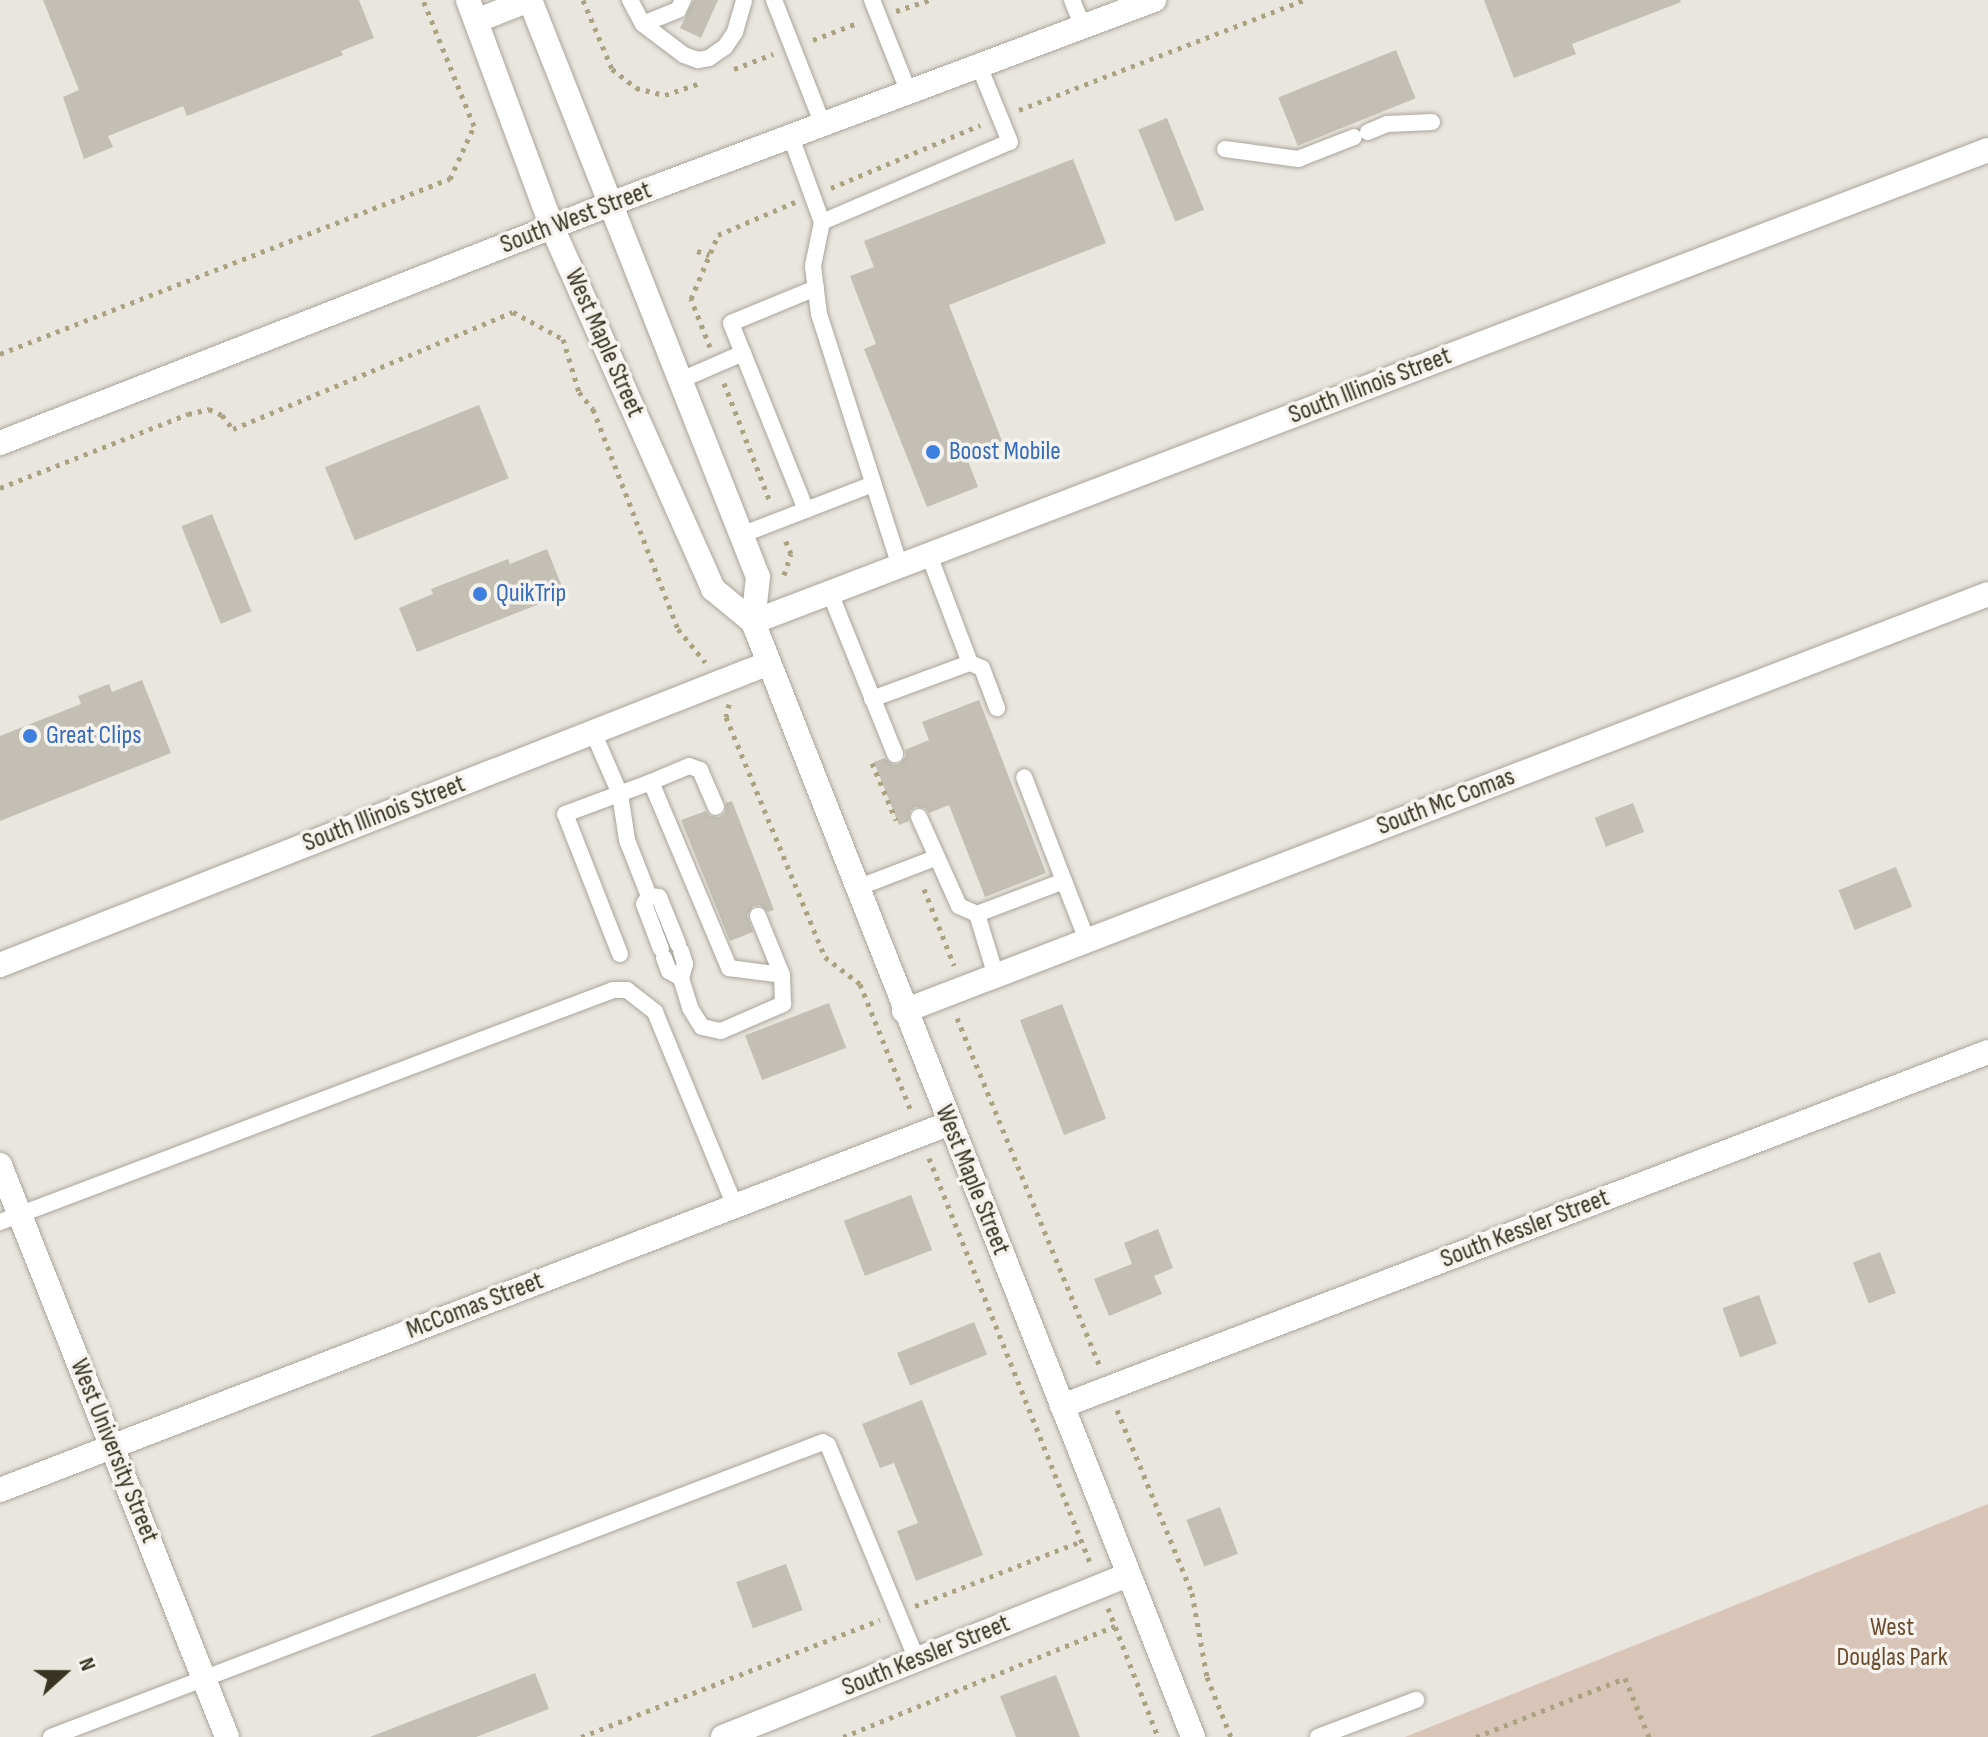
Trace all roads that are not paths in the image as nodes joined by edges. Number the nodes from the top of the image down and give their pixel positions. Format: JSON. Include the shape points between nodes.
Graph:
{"nodes":[{"id":1,"x":529,"y":0,"type":"edge"},
{"id":2,"x":630,"y":0,"type":"edge"},
{"id":3,"x":683,"y":0,"type":"edge"},
{"id":4,"x":744,"y":0,"type":"edge"},
{"id":5,"x":774,"y":0,"type":"edge"},
{"id":6,"x":872,"y":0,"type":"edge"},
{"id":7,"x":1072,"y":0,"type":"edge"},
{"id":8,"x":1154,"y":0,"type":"edge"},
{"id":9,"x":472,"y":10,"type":"edge"},
{"id":10,"x":643,"y":24,"type":"junction"},
{"id":11,"x":1083,"y":27,"type":"junction"},
{"id":12,"x":979,"y":66,"type":"junction"},
{"id":13,"x":909,"y":93,"type":"junction"},
{"id":14,"x":1432,"y":122,"type":"dead end"},
{"id":15,"x":823,"y":125,"type":"junction"},
{"id":16,"x":791,"y":137,"type":"junction"},
{"id":17,"x":1225,"y":149,"type":"dead end"},
{"id":18,"x":1988,"y":150,"type":"edge"},
{"id":19,"x":613,"y":203,"type":"junction"},
{"id":20,"x":822,"y":222,"type":"junction"},
{"id":21,"x":552,"y":227,"type":"junction"},
{"id":22,"x":816,"y":288,"type":"junction"},
{"id":23,"x":743,"y":353,"type":"junction"},
{"id":24,"x":681,"y":380,"type":"junction"},
{"id":25,"x":0,"y":443,"type":"edge"},
{"id":26,"x":873,"y":484,"type":"junction"},
{"id":27,"x":806,"y":510,"type":"junction"},
{"id":28,"x":741,"y":535,"type":"junction"},
{"id":29,"x":929,"y":555,"type":"junction"},
{"id":30,"x":900,"y":566,"type":"junction"},
{"id":31,"x":830,"y":593,"type":"junction"},
{"id":32,"x":1988,"y":594,"type":"edge"},
{"id":33,"x":753,"y":622,"type":"junction"},
{"id":34,"x":769,"y":663,"type":"junction"},
{"id":35,"x":970,"y":663,"type":"junction"},
{"id":36,"x":872,"y":699,"type":"junction"},
{"id":37,"x":997,"y":708,"type":"dead end"},
{"id":38,"x":593,"y":732,"type":"junction"},
{"id":39,"x":895,"y":754,"type":"dead end"},
{"id":40,"x":1024,"y":777,"type":"dead end"},
{"id":41,"x":651,"y":782,"type":"junction"},
{"id":42,"x":620,"y":794,"type":"junction"},
{"id":43,"x":716,"y":807,"type":"dead end"},
{"id":44,"x":919,"y":817,"type":"dead end"},
{"id":45,"x":935,"y":858,"type":"junction"},
{"id":46,"x":1064,"y":881,"type":"junction"},
{"id":47,"x":857,"y":888,"type":"junction"},
{"id":48,"x":649,"y":896,"type":"junction"},
{"id":49,"x":977,"y":914,"type":"junction"},
{"id":50,"x":758,"y":916,"type":"dead end"},
{"id":51,"x":1087,"y":940,"type":"junction"},
{"id":52,"x":620,"y":954,"type":"dead end"},
{"id":53,"x":0,"y":965,"type":"edge"},
{"id":54,"x":782,"y":975,"type":"junction"},
{"id":55,"x":996,"y":976,"type":"junction"},
{"id":56,"x":681,"y":978,"type":"junction"},
{"id":57,"x":904,"y":1011,"type":"junction"},
{"id":58,"x":1988,"y":1052,"type":"edge"},
{"id":59,"x":950,"y":1123,"type":"junction"},
{"id":60,"x":0,"y":1165,"type":"edge"},
{"id":61,"x":735,"y":1206,"type":"junction"},
{"id":62,"x":10,"y":1218,"type":"edge"},
{"id":63,"x":1062,"y":1406,"type":"junction"},
{"id":64,"x":112,"y":1446,"type":"junction"},
{"id":65,"x":0,"y":1490,"type":"edge"},
{"id":66,"x":1129,"y":1575,"type":"junction"},
{"id":67,"x":917,"y":1660,"type":"junction"},
{"id":68,"x":205,"y":1678,"type":"junction"},
{"id":69,"x":1416,"y":1700,"type":"dead end"},
{"id":70,"x":51,"y":1737,"type":"edge"},
{"id":71,"x":227,"y":1737,"type":"edge"},
{"id":72,"x":723,"y":1737,"type":"edge"},
{"id":73,"x":1193,"y":1737,"type":"edge"},
{"id":74,"x":1318,"y":1737,"type":"edge"}],
"edges":[{"from":1,"to":9,"type":"street"},
{"from":1,"to":19,"type":"street","name":"West Maple Street"},
{"from":2,"to":10,"type":"lane"},
{"from":3,"to":10,"type":"lane","via":[[678,10]]},
{"from":4,"to":10,"type":"lane","via":[[735,32],[709,58],[684,55]]},
{"from":5,"to":15,"type":"lane"},
{"from":6,"to":13,"type":"lane"},
{"from":7,"to":11,"type":"lane"},
{"from":8,"to":11,"type":"street","name":"South West Street"},
{"from":9,"to":21,"type":"street","name":"West Maple Street"},
{"from":11,"to":12,"type":"street","name":"South West Street"},
{"from":12,"to":13,"type":"street","name":"South West Street"},
{"from":12,"to":20,"type":"lane","via":[[1010,142]]},
{"from":13,"to":15,"type":"street","name":"South West Street"},
{"from":14,"to":17,"type":"lane","via":[[1387,124],[1298,159]]},
{"from":15,"to":16,"type":"street","name":"South West Street"},
{"from":16,"to":19,"type":"street","name":"South West Street"},
{"from":16,"to":20,"type":"lane"},
{"from":18,"to":29,"type":"street","name":"South Illinois Street"},
{"from":19,"to":21,"type":"street","name":"South West Street"},
{"from":19,"to":24,"type":"street","name":"West Maple Street"},
{"from":20,"to":22,"type":"lane","via":[[813,266]]},
{"from":21,"to":25,"type":"street","name":"South West Street"},
{"from":21,"to":33,"type":"street","name":"West Maple Street","via":[[713,589]]},
{"from":22,"to":23,"type":"lane","via":[[731,323]]},
{"from":22,"to":26,"type":"lane","via":[[819,314]]},
{"from":23,"to":24,"type":"lane"},
{"from":23,"to":27,"type":"lane"},
{"from":24,"to":28,"type":"street","name":"West Maple Street"},
{"from":26,"to":27,"type":"lane"},
{"from":26,"to":30,"type":"lane"},
{"from":27,"to":28,"type":"lane"},
{"from":28,"to":33,"type":"street","name":"West Maple Street","via":[[758,577]]},
{"from":29,"to":30,"type":"street","name":"South Illinois Street"},
{"from":29,"to":35,"type":"lane"},
{"from":30,"to":31,"type":"street","name":"South Illinois Street"},
{"from":31,"to":33,"type":"street","name":"South Illinois Street"},
{"from":31,"to":36,"type":"lane"},
{"from":32,"to":51,"type":"street","name":"South Mc Comas"},
{"from":33,"to":34,"type":"street","name":"West Maple Street"},
{"from":34,"to":38,"type":"street","name":"South Illinois Street"},
{"from":34,"to":47,"type":"street","name":"West Maple Street"},
{"from":35,"to":36,"type":"lane"},
{"from":35,"to":37,"type":"lane","via":[[982,668]]},
{"from":36,"to":39,"type":"lane"},
{"from":38,"to":42,"type":"lane"},
{"from":38,"to":53,"type":"street","name":"South Illinois Street"},
{"from":40,"to":46,"type":"lane"},
{"from":41,"to":42,"type":"lane"},
{"from":41,"to":43,"type":"lane","via":[[689,766],[700,770]]},
{"from":41,"to":54,"type":"lane","via":[[729,968]]},
{"from":42,"to":48,"type":"lane","via":[[627,840]]},
{"from":42,"to":52,"type":"lane","via":[[565,814]]},
{"from":44,"to":45,"type":"lane"},
{"from":45,"to":47,"type":"lane"},
{"from":45,"to":49,"type":"lane","via":[[959,906]]},
{"from":46,"to":49,"type":"lane"},
{"from":46,"to":51,"type":"lane"},
{"from":47,"to":57,"type":"street","name":"West Maple Street"},
{"from":48,"to":56,"type":"lane","via":[[644,904],[669,971]]},
{"from":48,"to":56,"type":"lane","via":[[659,897],[679,948],[685,964]]},
{"from":49,"to":55,"type":"lane"},
{"from":50,"to":54,"type":"lane"},
{"from":51,"to":55,"type":"street","name":"South Mc Comas"},
{"from":54,"to":56,"type":"lane","via":[[783,1004],[721,1031],[702,1027]]},
{"from":55,"to":57,"type":"street","name":"South Mc Comas"},
{"from":57,"to":59,"type":"street","name":"West Maple Street"},
{"from":58,"to":63,"type":"street","name":"South Kessler Street"},
{"from":59,"to":61,"type":"street","name":"McComas Street"},
{"from":59,"to":63,"type":"street","name":"West Maple Street"},
{"from":60,"to":62,"type":"street","name":"West University Street"},
{"from":61,"to":62,"type":"lane","via":[[655,1012],[627,990],[613,990]]},
{"from":61,"to":64,"type":"street","name":"McComas Street"},
{"from":62,"to":64,"type":"street","name":"West University Street"},
{"from":63,"to":66,"type":"street","name":"West Maple Street"},
{"from":64,"to":65,"type":"street","name":"McComas Street"},
{"from":64,"to":68,"type":"street","name":"West University Street"},
{"from":66,"to":67,"type":"street","name":"South Kessler Street"},
{"from":66,"to":73,"type":"street","name":"West Maple Street"},
{"from":67,"to":68,"type":"lane","via":[[823,1442]]},
{"from":67,"to":72,"type":"street","name":"South Kessler Street"},
{"from":68,"to":70,"type":"lane"},
{"from":68,"to":71,"type":"street","name":"West University Street"},
{"from":69,"to":74,"type":"lane"}]}
